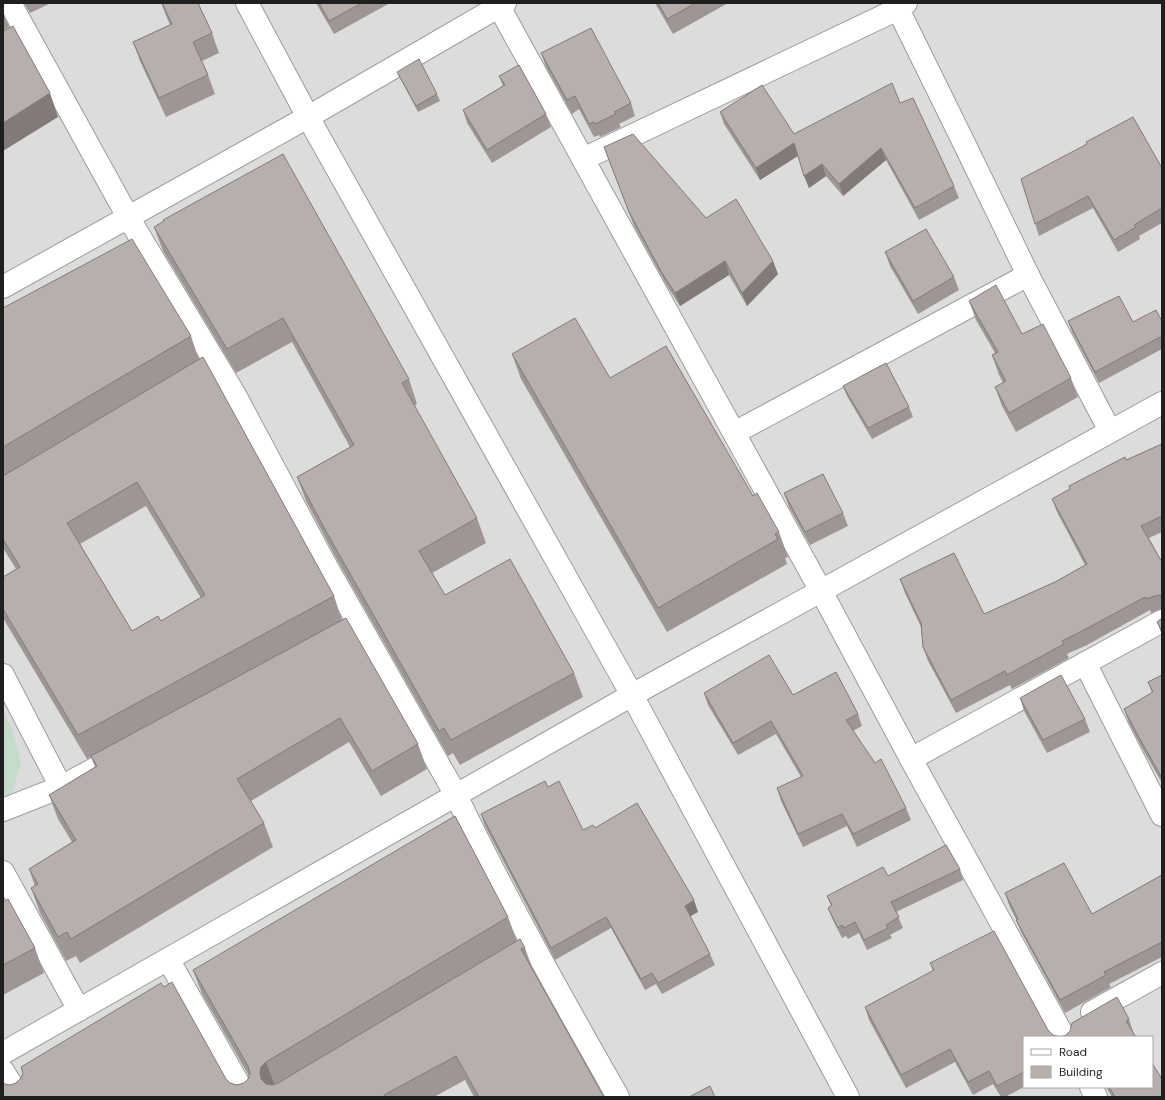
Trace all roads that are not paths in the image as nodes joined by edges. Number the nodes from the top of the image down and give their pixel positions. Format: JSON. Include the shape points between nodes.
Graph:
{"nodes":[{"id":1,"x":10,"y":3,"type":"edge"},
{"id":2,"x":247,"y":3,"type":"edge"},
{"id":3,"x":501,"y":4,"type":"edge"},
{"id":4,"x":902,"y":6,"type":"edge"},
{"id":5,"x":308,"y":117,"type":"junction"},
{"id":6,"x":583,"y":159,"type":"junction"},
{"id":7,"x":128,"y":217,"type":"junction"},
{"id":8,"x":1028,"y":275,"type":"junction"},
{"id":9,"x":3,"y":287,"type":"edge"},
{"id":10,"x":217,"y":364,"type":"junction"},
{"id":11,"x":196,"y":376,"type":"edge"},
{"id":12,"x":1162,"y":403,"type":"edge"},
{"id":13,"x":1110,"y":431,"type":"junction"},
{"id":14,"x":734,"y":433,"type":"junction"},
{"id":15,"x":821,"y":591,"type":"junction"},
{"id":16,"x":1162,"y":621,"type":"edge"},
{"id":17,"x":360,"y":625,"type":"junction"},
{"id":18,"x":339,"y":636,"type":"edge"},
{"id":19,"x":1084,"y":663,"type":"junction"},
{"id":20,"x":3,"y":675,"type":"edge"},
{"id":21,"x":632,"y":695,"type":"junction"},
{"id":22,"x":116,"y":757,"type":"edge"},
{"id":23,"x":910,"y":759,"type":"junction"},
{"id":24,"x":61,"y":787,"type":"junction"},
{"id":25,"x":456,"y":795,"type":"junction"},
{"id":26,"x":3,"y":810,"type":"edge"},
{"id":27,"x":1162,"y":815,"type":"edge"},
{"id":28,"x":3,"y":872,"type":"edge"},
{"id":29,"x":534,"y":946,"type":"junction"},
{"id":30,"x":514,"y":958,"type":"edge"},
{"id":31,"x":168,"y":959,"type":"junction"},
{"id":32,"x":1162,"y":973,"type":"edge"},
{"id":33,"x":79,"y":1010,"type":"junction"},
{"id":34,"x":1062,"y":1034,"type":"edge"},
{"id":35,"x":3,"y":1053,"type":"edge"},
{"id":36,"x":3,"y":1071,"type":"edge"},
{"id":37,"x":1092,"y":1088,"type":"edge"},
{"id":38,"x":19,"y":1097,"type":"edge"},
{"id":39,"x":246,"y":1097,"type":"edge"},
{"id":40,"x":618,"y":1097,"type":"edge"},
{"id":41,"x":848,"y":1097,"type":"edge"},
{"id":42,"x":1096,"y":1097,"type":"edge"}],
"edges":[{"from":1,"to":7,"type":"street","via":[[17,37]]},
{"from":2,"to":5,"type":"street"},
{"from":3,"to":5,"type":"street"},
{"from":3,"to":6,"type":"street"},
{"from":4,"to":6,"type":"street"},
{"from":4,"to":8,"type":"street","via":[[962,139]]},
{"from":5,"to":7,"type":"street"},
{"from":5,"to":21,"type":"street"},
{"from":6,"to":14,"type":"street"},
{"from":7,"to":9,"type":"street"},
{"from":7,"to":10,"type":"street"},
{"from":8,"to":13,"type":"street"},
{"from":8,"to":14,"type":"street"},
{"from":10,"to":11,"type":"street"},
{"from":10,"to":17,"type":"street"},
{"from":12,"to":13,"type":"street"},
{"from":13,"to":15,"type":"street"},
{"from":14,"to":15,"type":"street"},
{"from":15,"to":21,"type":"street"},
{"from":15,"to":23,"type":"street"},
{"from":16,"to":19,"type":"street"},
{"from":17,"to":18,"type":"street"},
{"from":17,"to":25,"type":"street"},
{"from":19,"to":23,"type":"street"},
{"from":19,"to":27,"type":"street"},
{"from":20,"to":24,"type":"street"},
{"from":21,"to":25,"type":"street"},
{"from":21,"to":41,"type":"street"},
{"from":22,"to":24,"type":"street"},
{"from":23,"to":34,"type":"street"},
{"from":24,"to":26,"type":"street"},
{"from":25,"to":29,"type":"street"},
{"from":25,"to":31,"type":"street"},
{"from":28,"to":33,"type":"street"},
{"from":29,"to":30,"type":"street"},
{"from":29,"to":40,"type":"street"},
{"from":31,"to":33,"type":"street"},
{"from":31,"to":39,"type":"street"},
{"from":32,"to":34,"type":"street"},
{"from":33,"to":35,"type":"street"},
{"from":36,"to":38,"type":"street"},
{"from":37,"to":42,"type":"street"}]}
